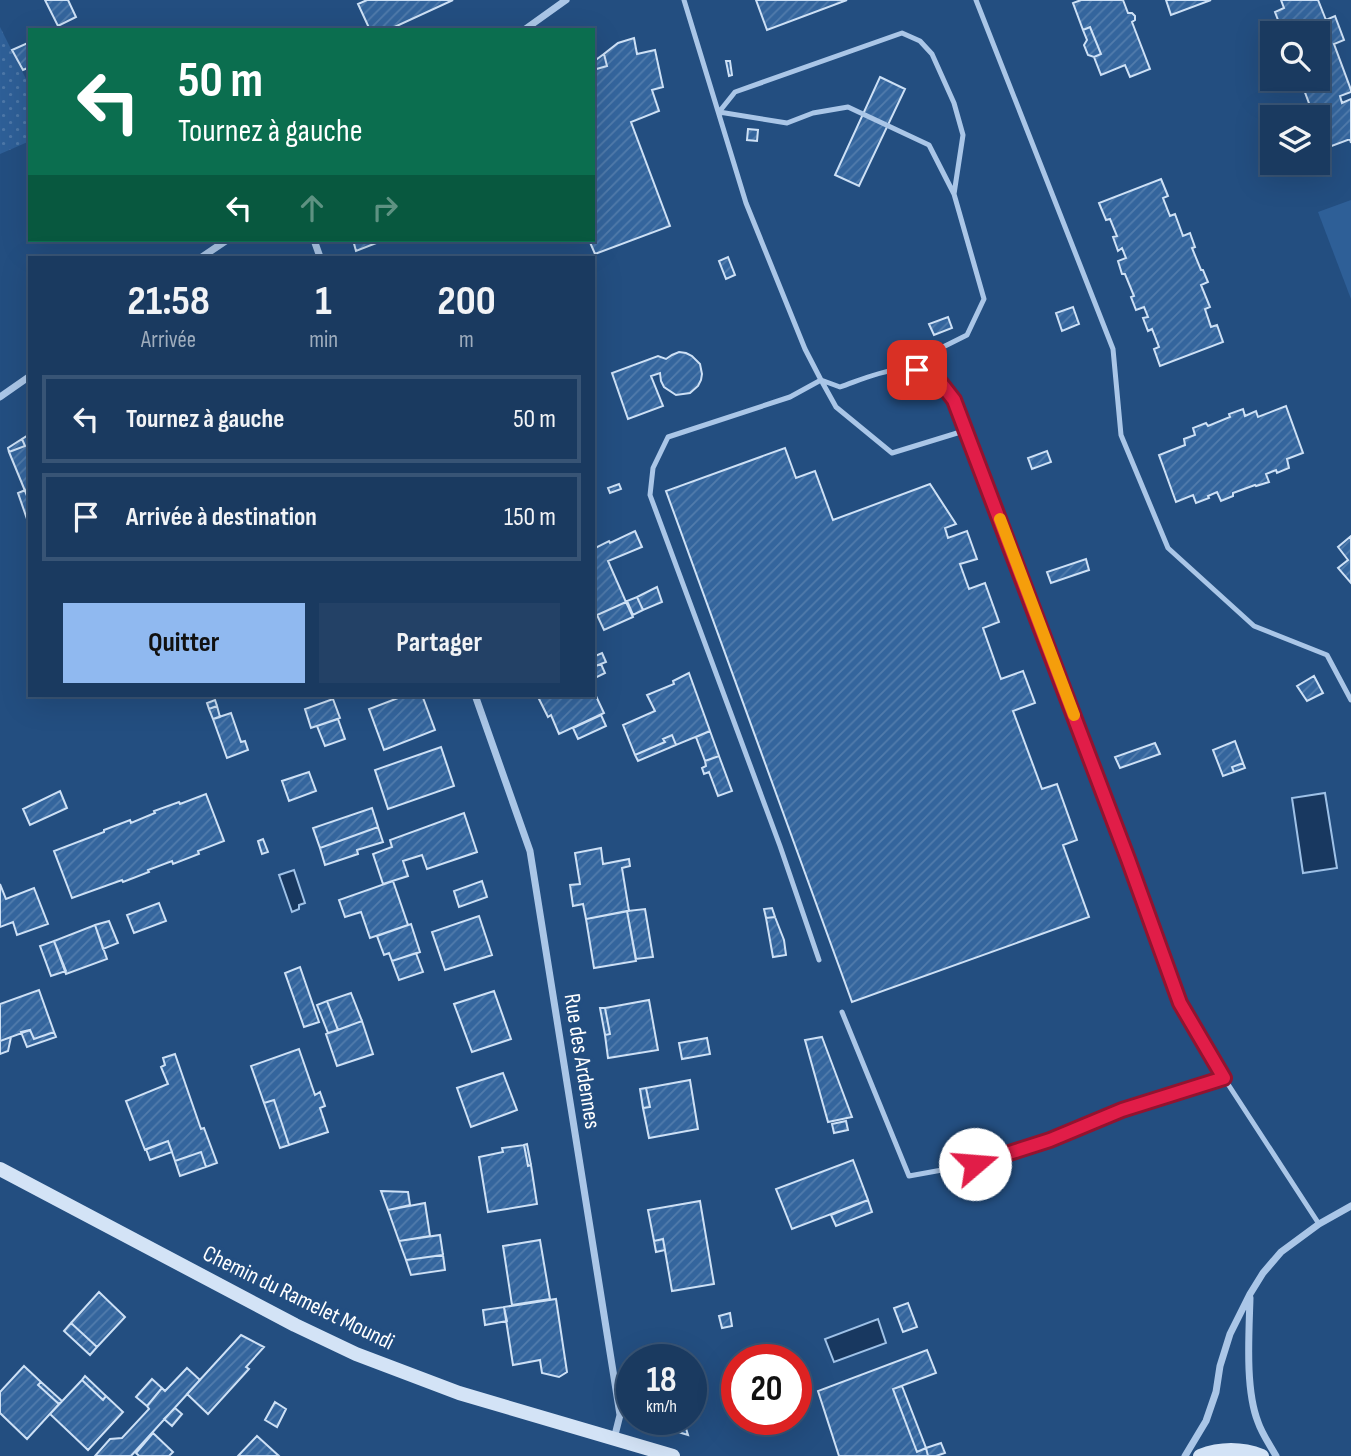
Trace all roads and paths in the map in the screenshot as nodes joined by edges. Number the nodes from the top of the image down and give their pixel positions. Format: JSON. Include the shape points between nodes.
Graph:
{"nodes":[{"id":1,"x":566,"y":0,"type":"edge"},
{"id":2,"x":684,"y":0,"type":"edge"},
{"id":3,"x":976,"y":0,"type":"edge"},
{"id":4,"x":527,"y":28,"type":"edge"},
{"id":5,"x":719,"y":112,"type":"junction"},
{"id":6,"x":954,"y":194,"type":"junction"},
{"id":7,"x":224,"y":242,"type":"edge"},
{"id":8,"x":203,"y":256,"type":"edge"},
{"id":9,"x":917,"y":370,"type":"junction"},
{"id":10,"x":28,"y":377,"type":"edge"},
{"id":11,"x":821,"y":380,"type":"junction"},
{"id":12,"x":0,"y":397,"type":"edge"},
{"id":13,"x":967,"y":430,"type":"junction"},
{"id":14,"x":476,"y":697,"type":"edge"},
{"id":15,"x":1351,"y":701,"type":"edge"},
{"id":16,"x":819,"y":960,"type":"dead end"},
{"id":17,"x":842,"y":1012,"type":"dead end"},
{"id":18,"x":1224,"y":1078,"type":"junction"},
{"id":19,"x":0,"y":1169,"type":"edge"},
{"id":20,"x":1351,"y":1206,"type":"edge"},
{"id":21,"x":1319,"y":1224,"type":"junction"},
{"id":22,"x":1250,"y":1294,"type":"junction"},
{"id":23,"x":614,"y":1440,"type":"junction"},
{"id":24,"x":673,"y":1456,"type":"edge"},
{"id":25,"x":1185,"y":1456,"type":"edge"},
{"id":26,"x":1199,"y":1456,"type":"edge"},
{"id":27,"x":1262,"y":1456,"type":"edge"},
{"id":28,"x":1276,"y":1456,"type":"edge"}],
"edges":[{"from":1,"to":4,"type":"street"},
{"from":2,"to":5,"type":"lane"},
{"from":3,"to":15,"type":"lane","via":[[1114,349],[1121,435],[1168,548],[1254,626],[1326,655]]},
{"from":5,"to":6,"type":"lane","via":[[787,123],[848,107],[929,145]]},
{"from":5,"to":6,"type":"lane","via":[[734,92],[902,33],[920,41],[932,54],[954,103],[963,135]]},
{"from":5,"to":11,"type":"lane","via":[[746,203]]},
{"from":6,"to":9,"type":"lane","via":[[984,299],[967,334],[933,352]]},
{"from":7,"to":8,"type":"street"},
{"from":9,"to":11,"type":"lane","via":[[890,370],[840,387]]},
{"from":9,"to":13,"type":"lane","via":[[940,382]]},
{"from":10,"to":12,"type":"street"},
{"from":11,"to":13,"type":"lane","via":[[836,407],[892,453]]},
{"from":11,"to":16,"type":"lane","via":[[790,397],[668,436],[653,468],[650,495]]},
{"from":13,"to":18,"type":"lane","via":[[1180,1003]]},
{"from":14,"to":23,"type":"street","name":"Rue des Ardennes","via":[[530,851],[620,1415]]},
{"from":17,"to":18,"type":"lane","via":[[909,1176],[988,1160]]},
{"from":18,"to":21,"type":"lane"},
{"from":19,"to":23,"type":"main road","name":"Chemin du Ramelet Moundi","via":[[356,1353],[459,1393]]},
{"from":20,"to":21,"type":"street"},
{"from":21,"to":22,"type":"street","via":[[1282,1252]]},
{"from":22,"to":25,"type":"street","via":[[1230,1334],[1206,1421]]},
{"from":22,"to":28,"type":"street","via":[[1251,1389],[1257,1421]]},
{"from":23,"to":24,"type":"main road","name":"Chemin du Ramelet Moundi"},
{"from":26,"to":27,"type":"main road","via":[[1230,1449]]}]}
